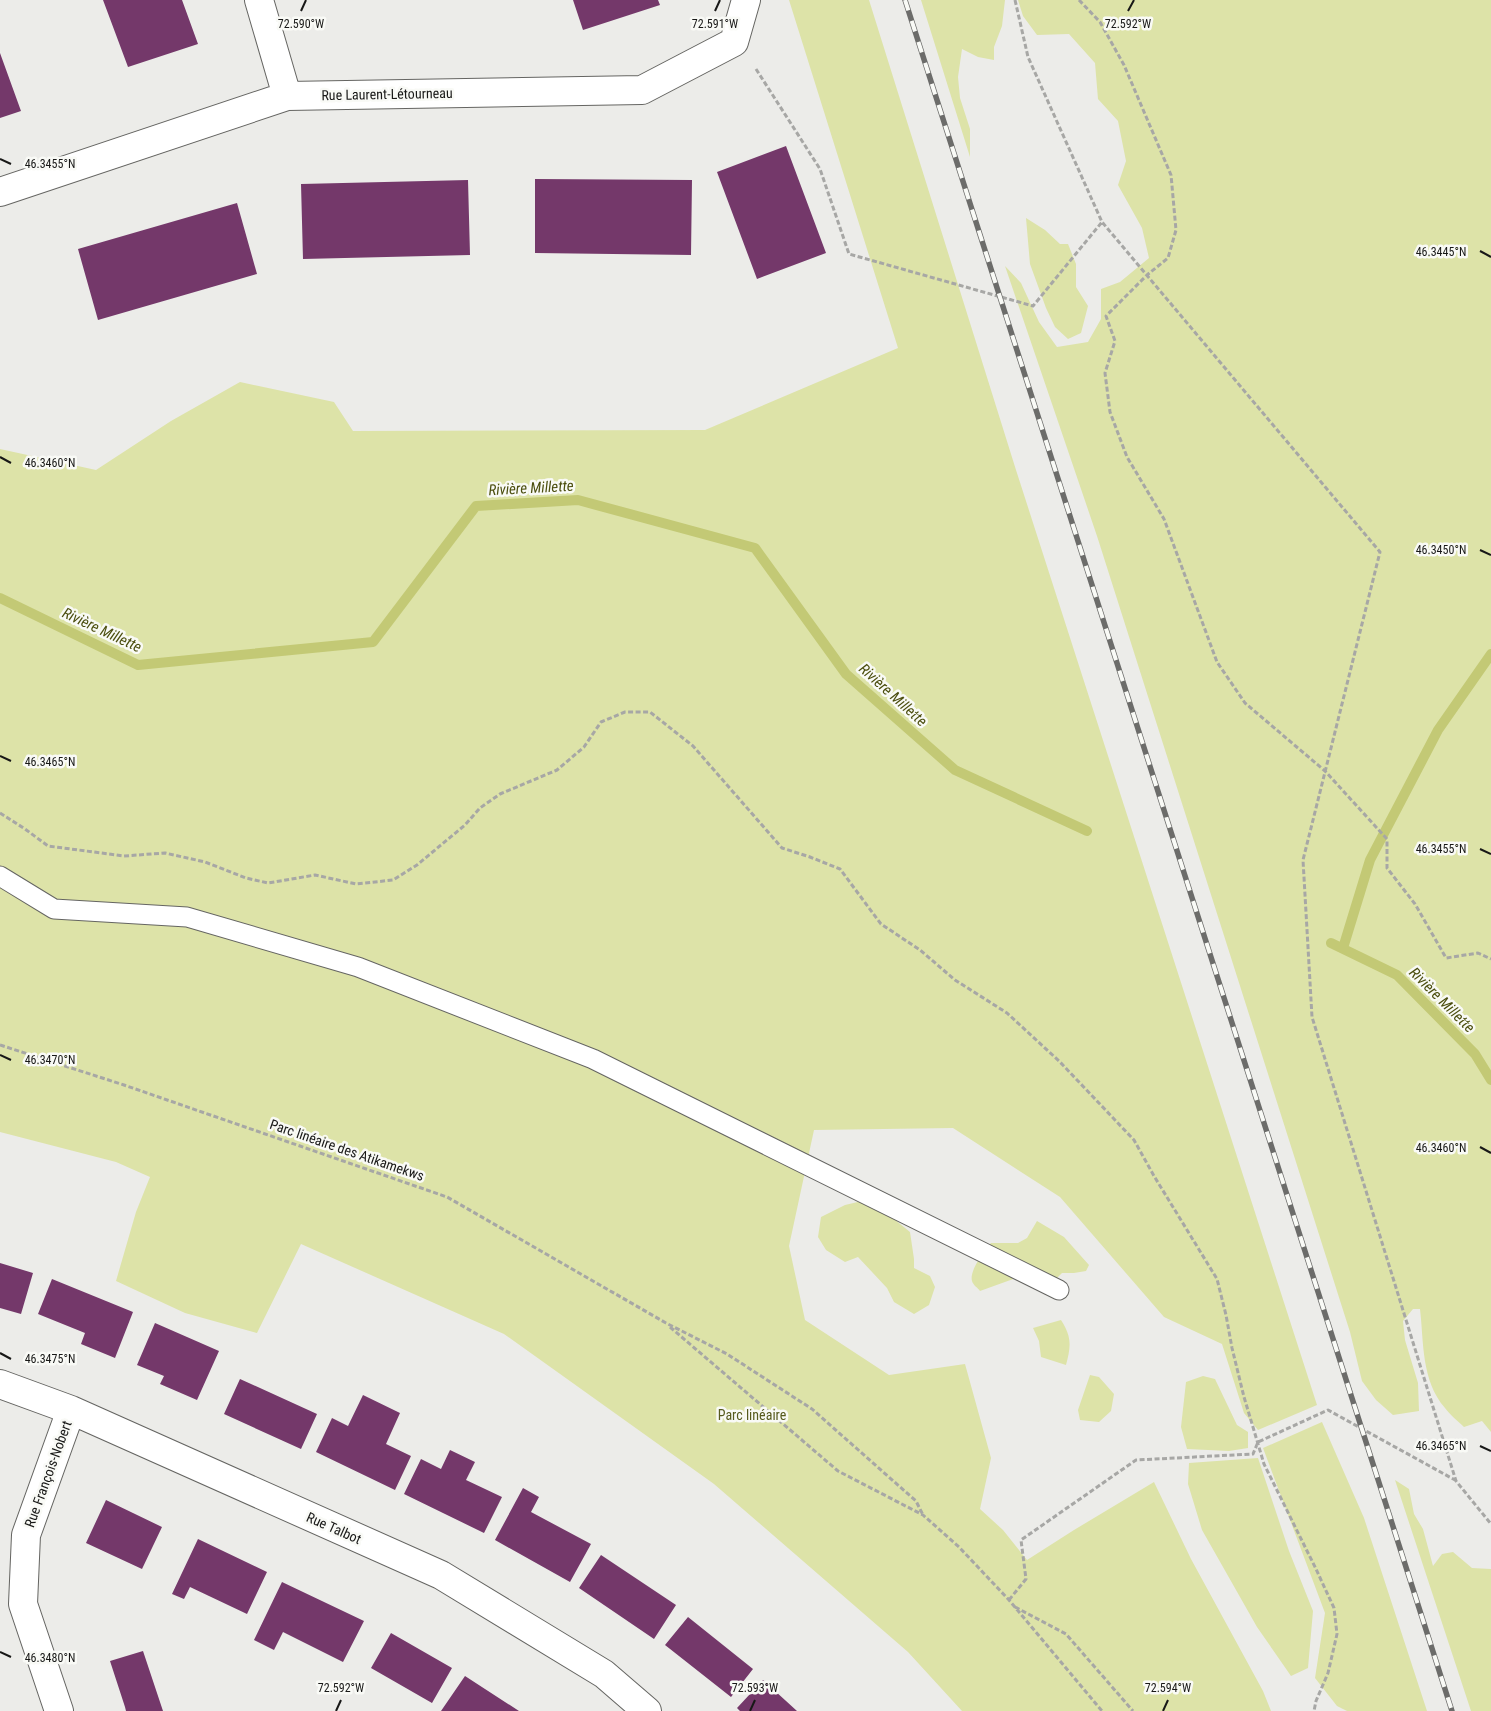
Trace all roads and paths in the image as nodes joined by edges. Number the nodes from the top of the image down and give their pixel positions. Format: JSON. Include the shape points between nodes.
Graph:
{"nodes":[{"id":1,"x":259,"y":0,"type":"edge"},
{"id":2,"x":746,"y":0,"type":"edge"},
{"id":3,"x":1015,"y":0,"type":"edge"},
{"id":4,"x":1079,"y":0,"type":"edge"},
{"id":5,"x":756,"y":69,"type":"dead end"},
{"id":6,"x":287,"y":96,"type":"junction"},
{"id":7,"x":0,"y":192,"type":"edge"},
{"id":8,"x":1102,"y":222,"type":"junction"},
{"id":9,"x":1147,"y":275,"type":"junction"},
{"id":10,"x":1325,"y":771,"type":"junction"},
{"id":11,"x":0,"y":813,"type":"edge"},
{"id":12,"x":0,"y":876,"type":"edge"},
{"id":13,"x":1491,"y":959,"type":"edge"},
{"id":14,"x":0,"y":1045,"type":"edge"},
{"id":15,"x":1059,"y":1290,"type":"dead end"},
{"id":16,"x":666,"y":1323,"type":"junction"},
{"id":17,"x":0,"y":1384,"type":"edge"},
{"id":18,"x":71,"y":1410,"type":"junction"},
{"id":19,"x":1258,"y":1442,"type":"junction"},
{"id":20,"x":1456,"y":1481,"type":"junction"},
{"id":21,"x":923,"y":1515,"type":"junction"},
{"id":22,"x":1491,"y":1524,"type":"edge"},
{"id":23,"x":1009,"y":1600,"type":"junction"},
{"id":24,"x":1014,"y":1606,"type":"junction"},
{"id":25,"x":58,"y":1711,"type":"edge"},
{"id":26,"x":647,"y":1711,"type":"edge"},
{"id":27,"x":1102,"y":1711,"type":"edge"},
{"id":28,"x":1132,"y":1711,"type":"edge"},
{"id":29,"x":1314,"y":1711,"type":"edge"}],
"edges":[{"from":1,"to":6,"type":"street"},
{"from":2,"to":6,"type":"street","name":"Rue Laurent-Létourneau","via":[[734,42],[642,90]]},
{"from":3,"to":8,"type":"path","via":[[1028,57]]},
{"from":4,"to":9,"type":"path","via":[[1100,22],[1124,65],[1171,175],[1176,230],[1168,258]]},
{"from":5,"to":8,"type":"path","via":[[820,169],[849,254],[1033,306]]},
{"from":6,"to":7,"type":"street","name":"Rue Laurent-Létourneau"},
{"from":8,"to":9,"type":"path"},
{"from":9,"to":10,"type":"path","via":[[1106,316],[1115,341],[1105,373],[1110,412],[1127,457],[1164,519],[1217,662],[1245,703]]},
{"from":9,"to":10,"type":"path","via":[[1380,552]]},
{"from":10,"to":13,"type":"path","via":[[1387,839],[1387,868],[1415,904],[1446,958],[1478,953]]},
{"from":10,"to":20,"type":"path","via":[[1303,860],[1312,1017]]},
{"from":11,"to":19,"type":"path","via":[[48,846],[124,856],[165,853],[205,862],[268,883],[315,875],[356,884],[393,880],[417,865],[500,794],[557,770],[584,747],[601,722],[625,712],[650,712],[693,746],[782,848],[840,869],[881,924],[920,950],[955,980],[1007,1014],[1058,1061],[1134,1140],[1217,1278],[1244,1397]]},
{"from":12,"to":15,"type":"lane","via":[[54,909],[187,917],[367,971],[593,1060]]},
{"from":14,"to":16,"type":"path","name":"Parc linéaire des Atikamekws","via":[[447,1197]]},
{"from":16,"to":21,"type":"path","name":"Parc linéaire des Atikamekws","via":[[838,1471]]},
{"from":16,"to":21,"type":"path","name":"Parc linéaire des Atikamekws","via":[[727,1354],[812,1409],[916,1501]]},
{"from":17,"to":18,"type":"street","name":"Rue Talbot"},
{"from":18,"to":25,"type":"street","name":"Rue François-Nobert","via":[[26,1535],[23,1604]]},
{"from":18,"to":26,"type":"street","name":"Rue Talbot","via":[[441,1575],[604,1674]]},
{"from":19,"to":20,"type":"path","via":[[1328,1410]]},
{"from":19,"to":23,"type":"path","via":[[1253,1454],[1136,1460],[1021,1540],[1026,1579]]},
{"from":19,"to":29,"type":"path","via":[[1264,1464],[1334,1608],[1337,1634],[1328,1673]]},
{"from":20,"to":22,"type":"path"},
{"from":21,"to":23,"type":"path","name":"Parc linéaire des Atikamekws","via":[[959,1547]]},
{"from":23,"to":24,"type":"path","name":"Parc linéaire des Atikamekws"},
{"from":24,"to":27,"type":"path","name":"Parc linéaire des Atikamekws"},
{"from":24,"to":28,"type":"path","name":"Parc linéaire des Atikamekws","via":[[1066,1634]]}]}
